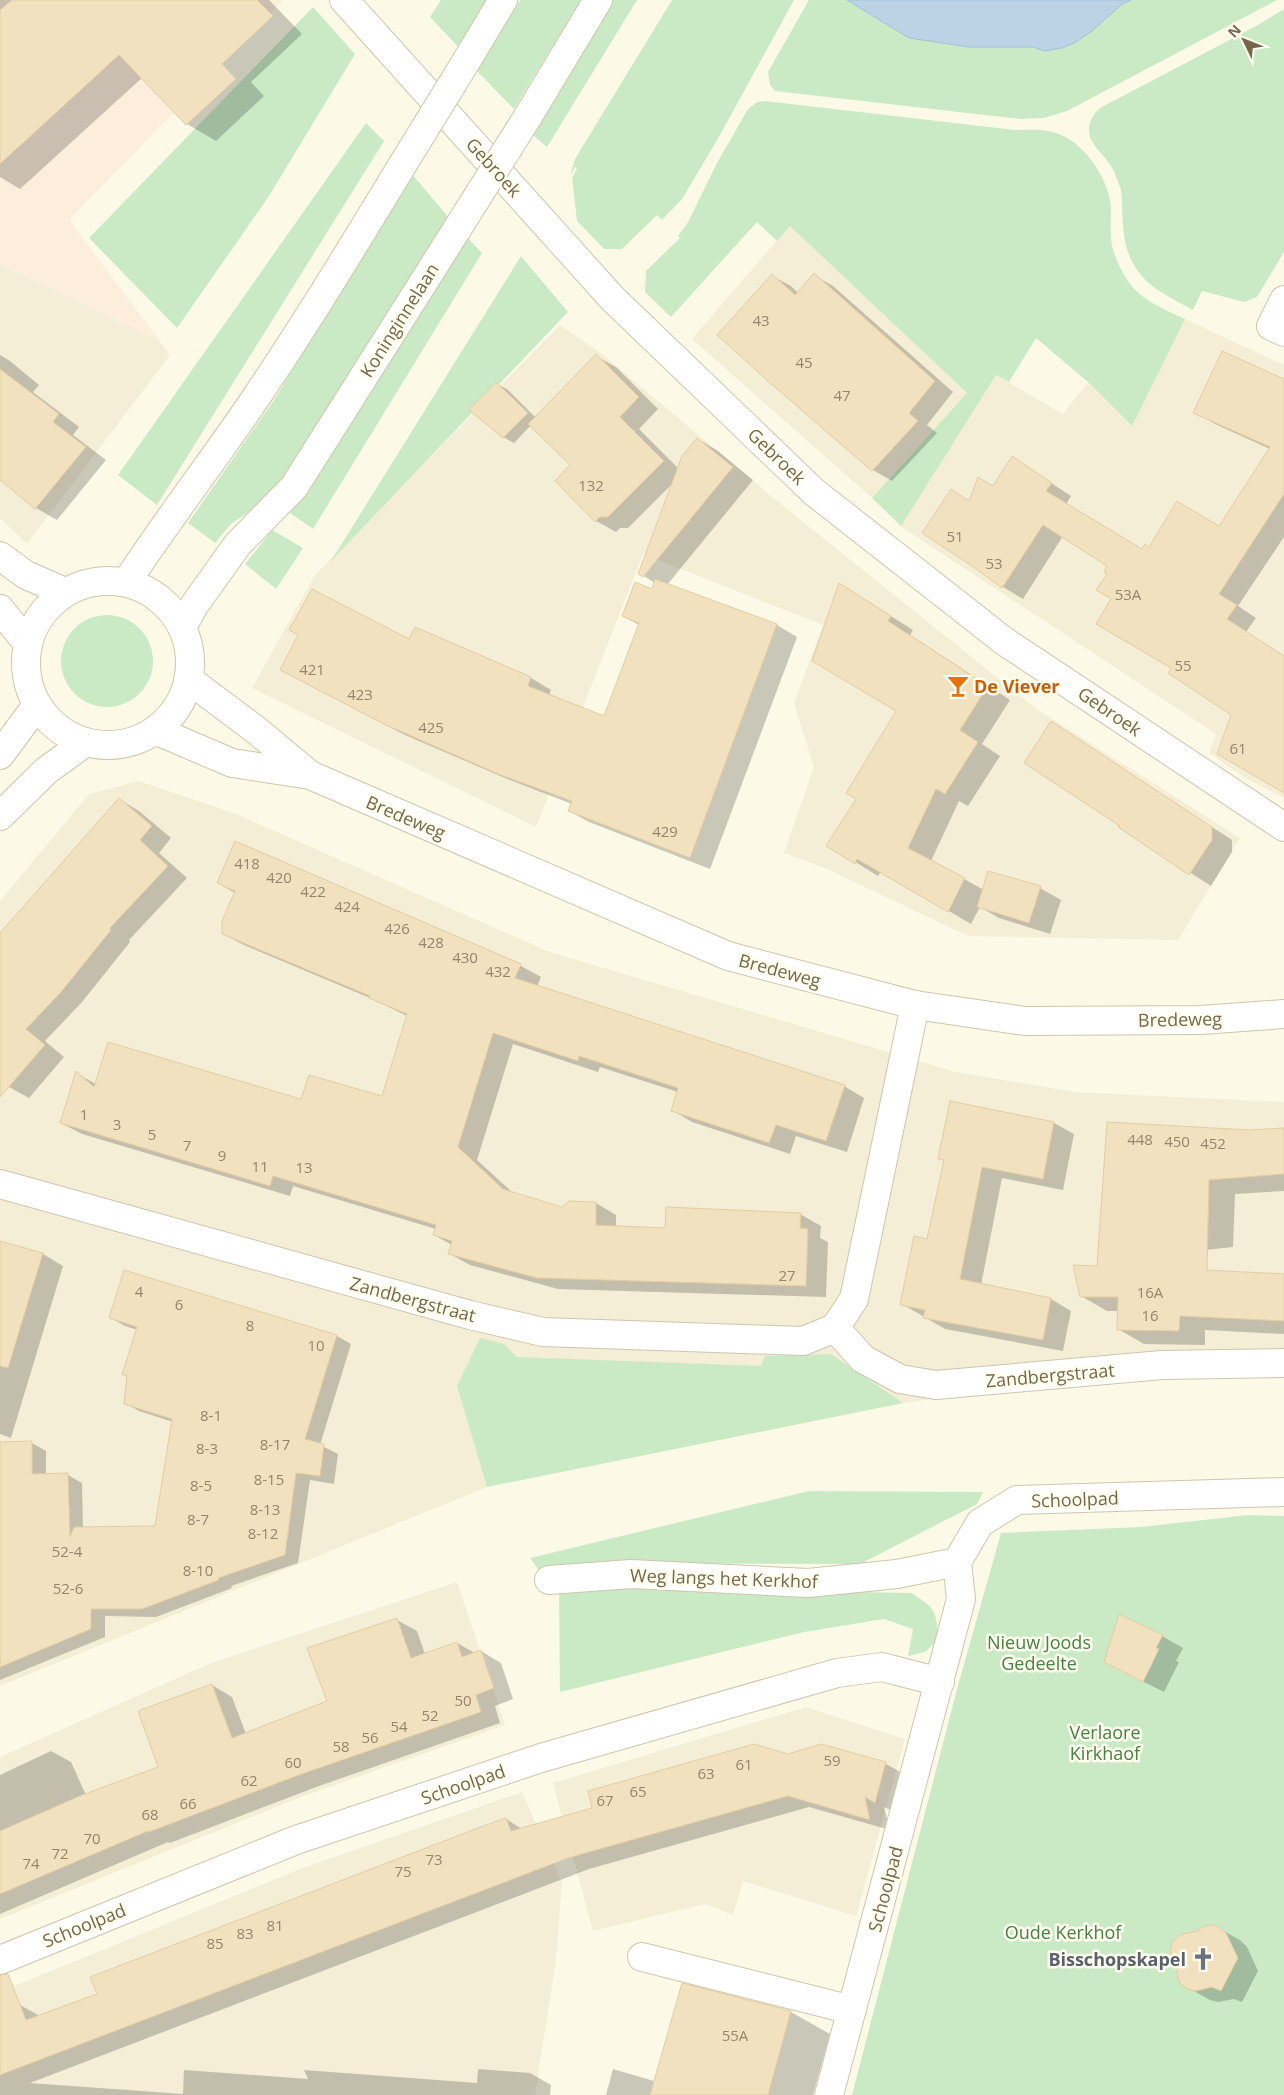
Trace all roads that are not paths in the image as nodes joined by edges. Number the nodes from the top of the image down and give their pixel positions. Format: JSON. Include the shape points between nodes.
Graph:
{"nodes":[{"id":1,"x":344,"y":0,"type":"edge"},
{"id":2,"x":503,"y":0,"type":"edge"},
{"id":3,"x":598,"y":0,"type":"edge"},
{"id":4,"x":1284,"y":300,"type":"edge"},
{"id":5,"x":1284,"y":332,"type":"edge"},
{"id":6,"x":0,"y":556,"type":"edge"},
{"id":7,"x":126,"y":582,"type":"junction"},
{"id":8,"x":66,"y":592,"type":"junction"},
{"id":9,"x":0,"y":609,"type":"edge"},
{"id":10,"x":182,"y":627,"type":"junction"},
{"id":11,"x":28,"y":644,"type":"junction"},
{"id":12,"x":188,"y":679,"type":"junction"},
{"id":13,"x":37,"y":705,"type":"junction"},
{"id":14,"x":155,"y":730,"type":"junction"},
{"id":15,"x":86,"y":742,"type":"junction"},
{"id":16,"x":0,"y":755,"type":"edge"},
{"id":17,"x":310,"y":776,"type":"junction"},
{"id":18,"x":0,"y":816,"type":"edge"},
{"id":19,"x":1284,"y":827,"type":"edge"},
{"id":20,"x":915,"y":1005,"type":"junction"},
{"id":21,"x":1284,"y":1014,"type":"edge"},
{"id":22,"x":0,"y":1184,"type":"edge"},
{"id":23,"x":835,"y":1328,"type":"junction"},
{"id":24,"x":1284,"y":1363,"type":"edge"},
{"id":25,"x":1284,"y":1492,"type":"edge"},
{"id":26,"x":957,"y":1562,"type":"junction"},
{"id":27,"x":549,"y":1580,"type":"dead end"},
{"id":28,"x":940,"y":1682,"type":"junction"},
{"id":29,"x":642,"y":1957,"type":"dead end"},
{"id":30,"x":0,"y":1960,"type":"edge"},
{"id":31,"x":852,"y":2010,"type":"junction"},
{"id":32,"x":829,"y":2095,"type":"edge"}],
"edges":[{"from":1,"to":19,"type":"street","name":"Gebroek","via":[[612,298],[814,492],[1004,641]]},
{"from":2,"to":7,"type":"street","bridge":true,"via":[[300,330]]},
{"from":3,"to":10,"type":"street","name":"Koninginnelaan","bridge":true,"via":[[294,487],[238,544]]},
{"from":4,"to":5,"type":"street","via":[[1271,326]]},
{"from":6,"to":8,"type":"street","via":[[26,575]]},
{"from":7,"to":8,"type":"street","via":[[95,581]]},
{"from":7,"to":10,"type":"street","via":[[152,593],[171,609]]},
{"from":8,"to":11,"type":"street","via":[[49,606],[35,625]]},
{"from":9,"to":11,"type":"street"},
{"from":10,"to":12,"type":"street","via":[[189,650]]},
{"from":11,"to":13,"type":"street","via":[[27,676]]},
{"from":12,"to":14,"type":"street","via":[[174,712]]},
{"from":12,"to":17,"type":"street","name":"Bredeweg"},
{"from":13,"to":15,"type":"street","via":[[65,733]]},
{"from":13,"to":16,"type":"street"},
{"from":14,"to":15,"type":"street","via":[[133,741],[108,745]]},
{"from":14,"to":17,"type":"street","name":"Bredeweg","via":[[232,763]]},
{"from":15,"to":18,"type":"street","via":[[47,770]]},
{"from":17,"to":20,"type":"street","name":"Bredeweg","via":[[728,956]]},
{"from":20,"to":21,"type":"street","name":"Bredeweg","via":[[1025,1021],[1202,1020]]},
{"from":20,"to":23,"type":"street","via":[[854,1300]]},
{"from":22,"to":23,"type":"street","name":"Zandbergstraat","via":[[470,1316],[543,1332],[803,1341]]},
{"from":23,"to":24,"type":"street","name":"Zandbergstraat","via":[[863,1359],[900,1379],[936,1385],[1162,1366]]},
{"from":25,"to":26,"type":"street","name":"Schoolpad","via":[[1017,1500],[980,1523]]},
{"from":26,"to":27,"type":"street","name":"Weg langs het Kerkhof","via":[[897,1574],[808,1582],[631,1574]]},
{"from":26,"to":28,"type":"street","name":"Schoolpad","via":[[961,1599]]},
{"from":28,"to":30,"type":"street","name":"Schoolpad","via":[[882,1667],[837,1673],[540,1758],[296,1840]]},
{"from":28,"to":31,"type":"street","name":"Schoolpad"},
{"from":29,"to":31,"type":"street"},
{"from":31,"to":32,"type":"street","name":"Schoolpad"}]}
